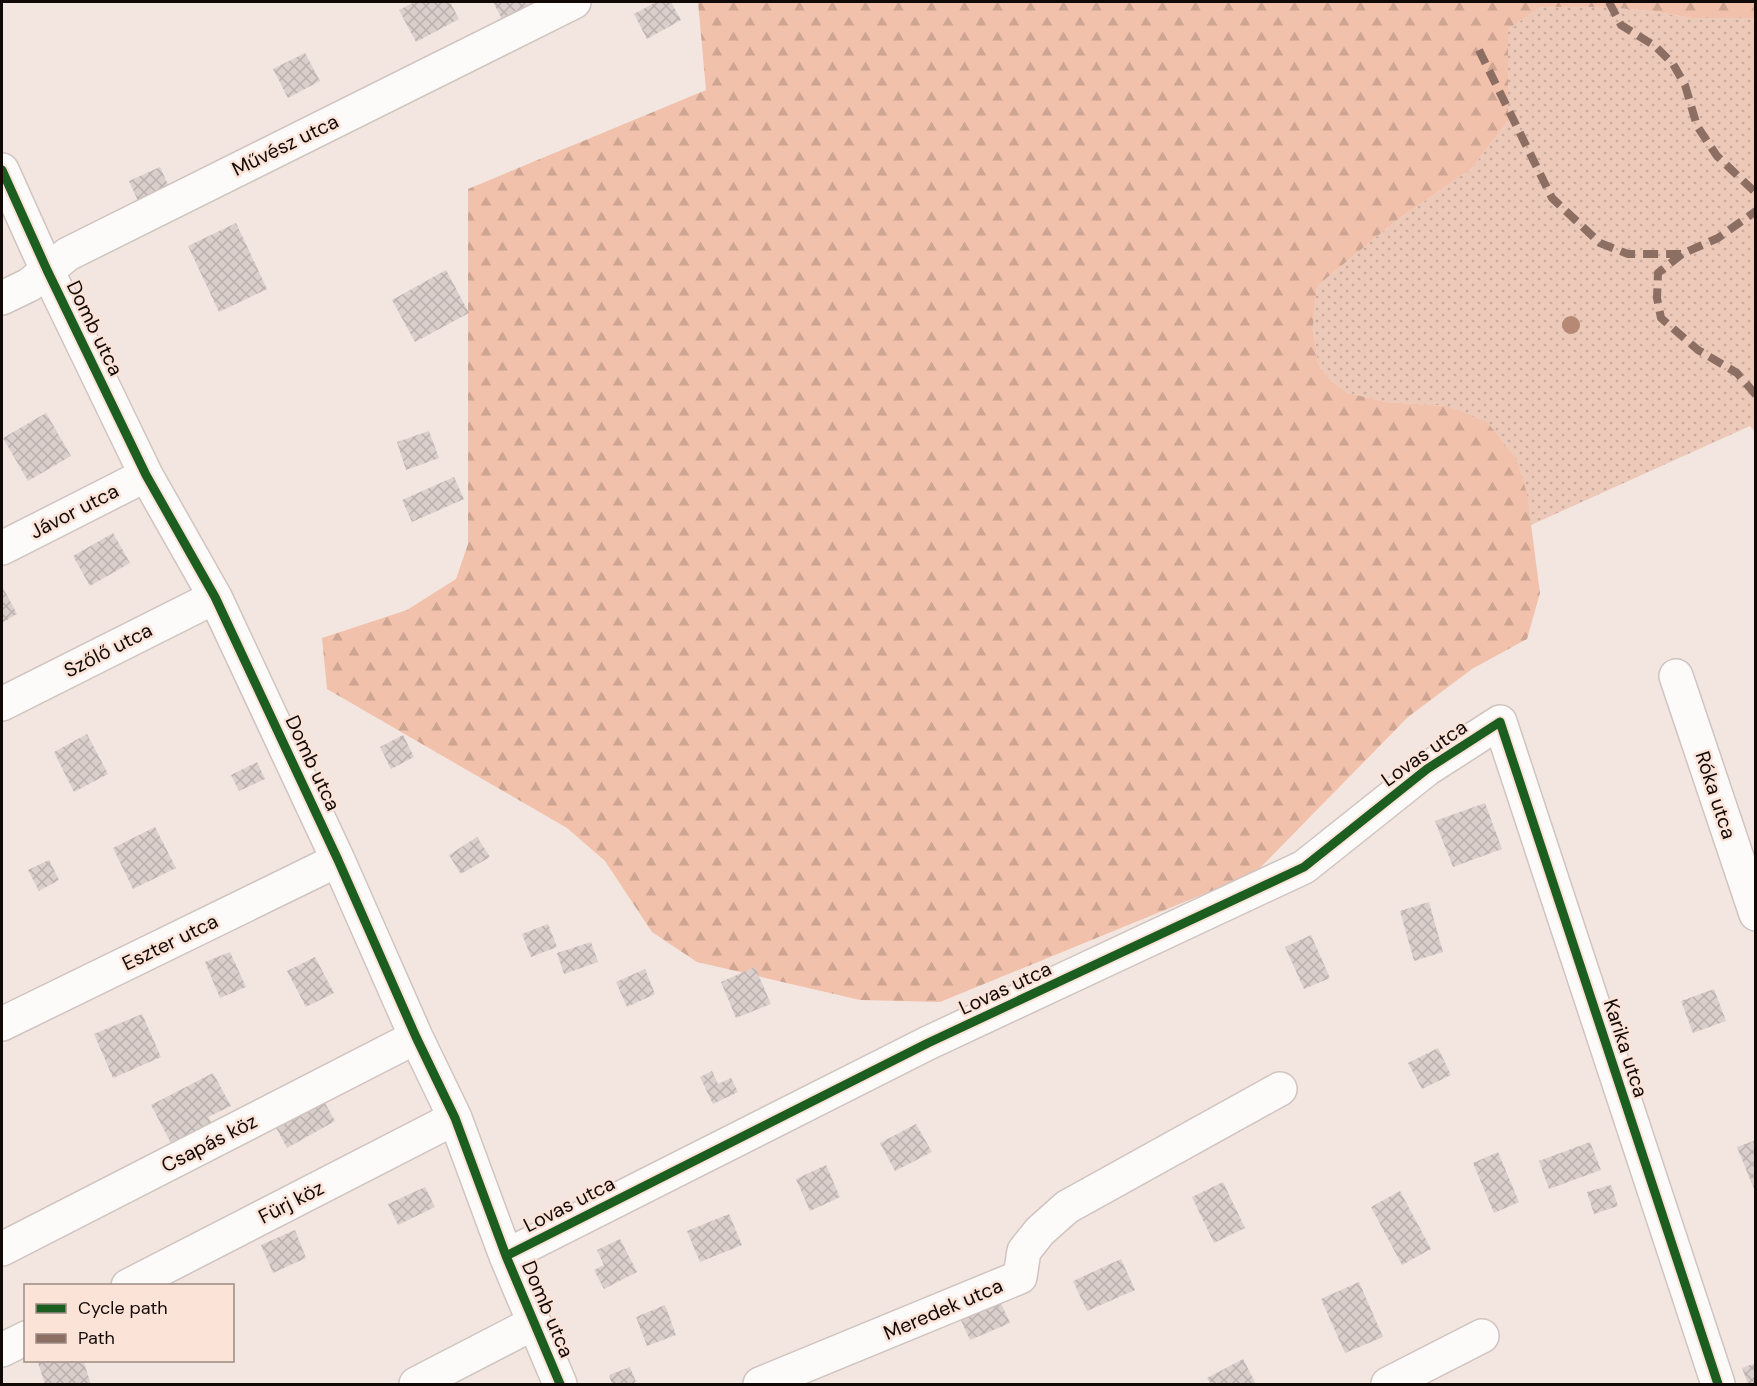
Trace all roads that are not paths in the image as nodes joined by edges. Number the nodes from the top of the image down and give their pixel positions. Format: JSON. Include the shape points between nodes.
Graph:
{"nodes":[{"id":1,"x":574,"y":2,"type":"edge"},
{"id":2,"x":2,"y":170,"type":"edge"},
{"id":3,"x":47,"y":270,"type":"junction"},
{"id":4,"x":2,"y":298,"type":"edge"},
{"id":5,"x":147,"y":475,"type":"junction"},
{"id":6,"x":2,"y":548,"type":"edge"},
{"id":7,"x":215,"y":597,"type":"junction"},
{"id":8,"x":1676,"y":676,"type":"dead end"},
{"id":9,"x":2,"y":704,"type":"edge"},
{"id":10,"x":1500,"y":722,"type":"joint"},
{"id":11,"x":338,"y":860,"type":"junction"},
{"id":12,"x":1755,"y":914,"type":"edge"},
{"id":13,"x":2,"y":1024,"type":"edge"},
{"id":14,"x":416,"y":1037,"type":"junction"},
{"id":15,"x":1280,"y":1089,"type":"dead end"},
{"id":16,"x":455,"y":1118,"type":"junction"},
{"id":17,"x":2,"y":1249,"type":"edge"},
{"id":18,"x":506,"y":1256,"type":"junction"},
{"id":19,"x":132,"y":1284,"type":"edge"},
{"id":20,"x":534,"y":1323,"type":"junction"},
{"id":21,"x":1482,"y":1336,"type":"dead end"},
{"id":22,"x":24,"y":1339,"type":"edge"},
{"id":23,"x":2,"y":1350,"type":"edge"},
{"id":24,"x":416,"y":1384,"type":"edge"},
{"id":25,"x":560,"y":1384,"type":"edge"},
{"id":26,"x":760,"y":1384,"type":"edge"},
{"id":27,"x":1388,"y":1384,"type":"edge"},
{"id":28,"x":1718,"y":1384,"type":"edge"}],
"edges":[{"from":1,"to":3,"type":"street","name":"Művész utca","via":[[68,254]]},
{"from":2,"to":3,"type":"street","name":"Domb utca"},
{"from":3,"to":4,"type":"street","name":"Művész utca","via":[[29,285]]},
{"from":3,"to":5,"type":"street","name":"Domb utca"},
{"from":5,"to":6,"type":"street","name":"Jávor utca"},
{"from":5,"to":7,"type":"street","name":"Domb utca"},
{"from":7,"to":9,"type":"street","name":"Szőlő utca"},
{"from":7,"to":11,"type":"street","name":"Domb utca"},
{"from":8,"to":12,"type":"street","name":"Róka utca"},
{"from":10,"to":18,"type":"street","name":"Lovas utca","via":[[1427,769],[1304,867],[928,1043]]},
{"from":10,"to":28,"type":"street","name":"Karika utca"},
{"from":11,"to":13,"type":"street","name":"Eszter utca"},
{"from":11,"to":14,"type":"street","name":"Domb utca"},
{"from":14,"to":16,"type":"street","name":"Domb utca"},
{"from":14,"to":17,"type":"street","name":"Csapás köz"},
{"from":15,"to":26,"type":"street","name":"Meredek utca","via":[[1067,1207],[1024,1251],[1020,1277]]},
{"from":16,"to":18,"type":"street","name":"Domb utca"},
{"from":16,"to":19,"type":"street","name":"Fürj köz"},
{"from":18,"to":20,"type":"street","name":"Domb utca"},
{"from":20,"to":24,"type":"street"},
{"from":20,"to":25,"type":"street","name":"Domb utca"},
{"from":21,"to":27,"type":"street"},
{"from":22,"to":23,"type":"street"}]}
